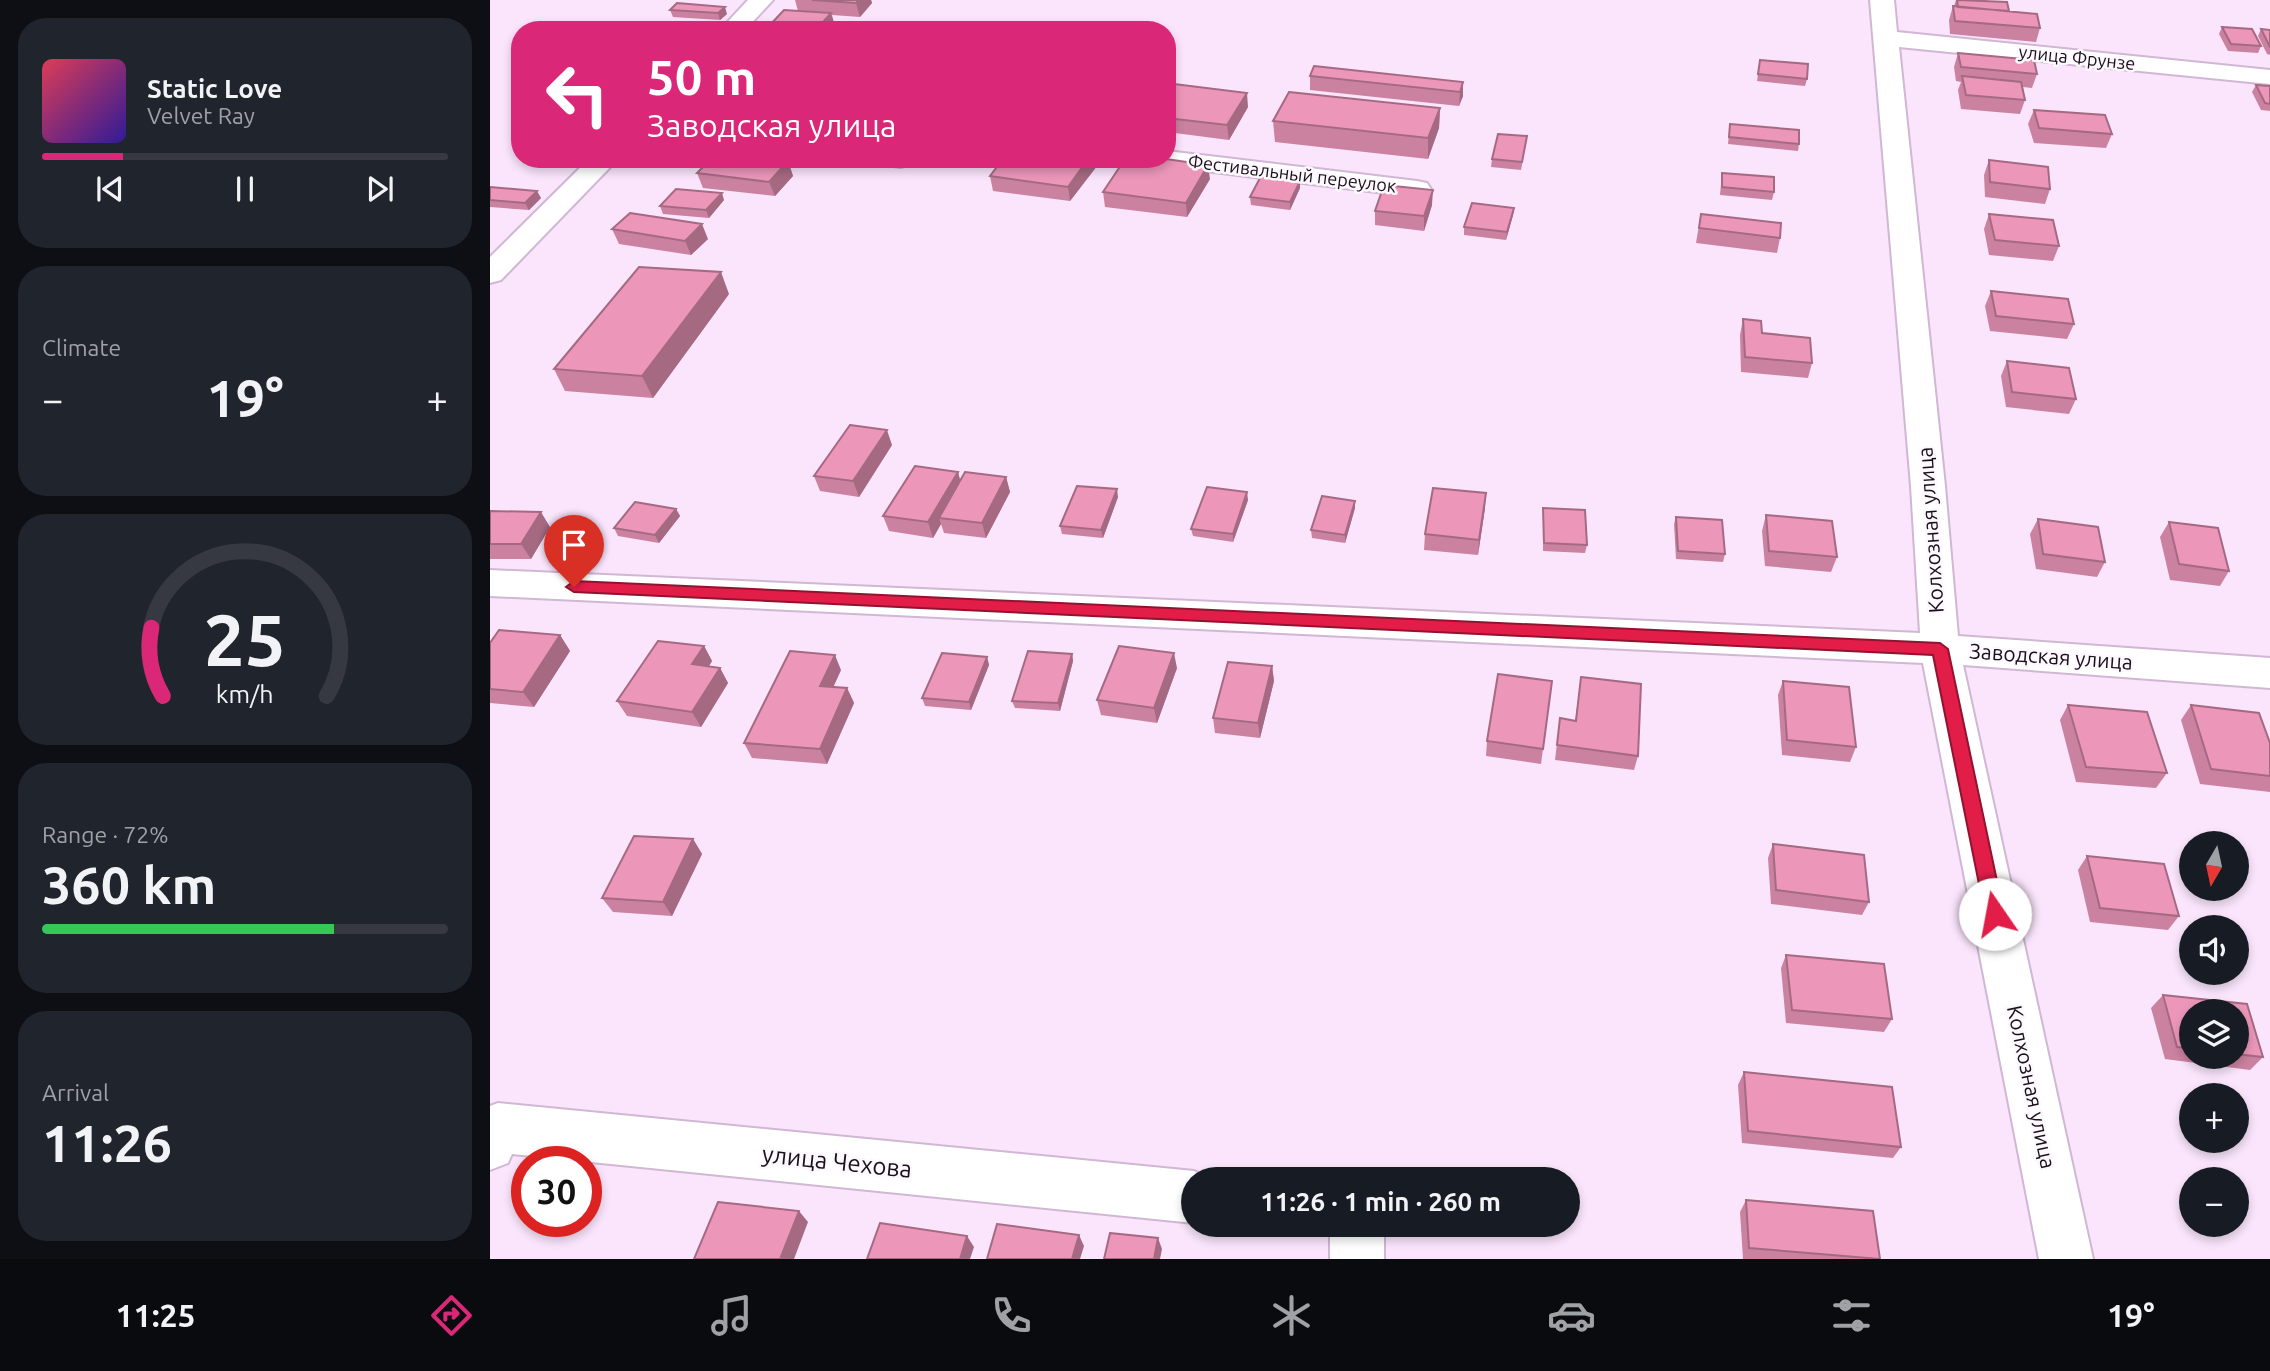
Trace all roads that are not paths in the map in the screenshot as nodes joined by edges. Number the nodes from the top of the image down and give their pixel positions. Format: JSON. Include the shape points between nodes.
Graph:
{"nodes":[{"id":1,"x":761,"y":0,"type":"edge"},
{"id":2,"x":1882,"y":0,"type":"edge"},
{"id":3,"x":741,"y":21,"type":"edge"},
{"id":4,"x":1885,"y":38,"type":"junction"},
{"id":5,"x":2270,"y":78,"type":"edge"},
{"id":6,"x":1176,"y":160,"type":"edge"},
{"id":7,"x":596,"y":168,"type":"edge"},
{"id":8,"x":1417,"y":189,"type":"edge"},
{"id":9,"x":490,"y":274,"type":"edge"},
{"id":10,"x":490,"y":583,"type":"edge"},
{"id":11,"x":1940,"y":649,"type":"junction"},
{"id":12,"x":2270,"y":673,"type":"edge"},
{"id":13,"x":490,"y":1144,"type":"edge"},
{"id":14,"x":1181,"y":1196,"type":"edge"},
{"id":15,"x":1357,"y":1237,"type":"edge"},
{"id":16,"x":1357,"y":1259,"type":"edge"},
{"id":17,"x":2066,"y":1259,"type":"edge"}],
"edges":[{"from":1,"to":3,"type":"street"},
{"from":2,"to":4,"type":"street","name":"Колхозная улица"},
{"from":4,"to":5,"type":"street","name":"улица Фрунзе"},
{"from":4,"to":11,"type":"street","name":"Колхозная улица"},
{"from":6,"to":8,"type":"street","name":"Фестивальный переулок"},
{"from":7,"to":9,"type":"street"},
{"from":10,"to":11,"type":"street","name":"Заводская улица"},
{"from":11,"to":12,"type":"street","name":"Заводская улица"},
{"from":11,"to":17,"type":"street","name":"Колхозная улица"},
{"from":13,"to":14,"type":"street","name":"улица Чехова","via":[[498,1128]]},
{"from":15,"to":16,"type":"street"}]}
